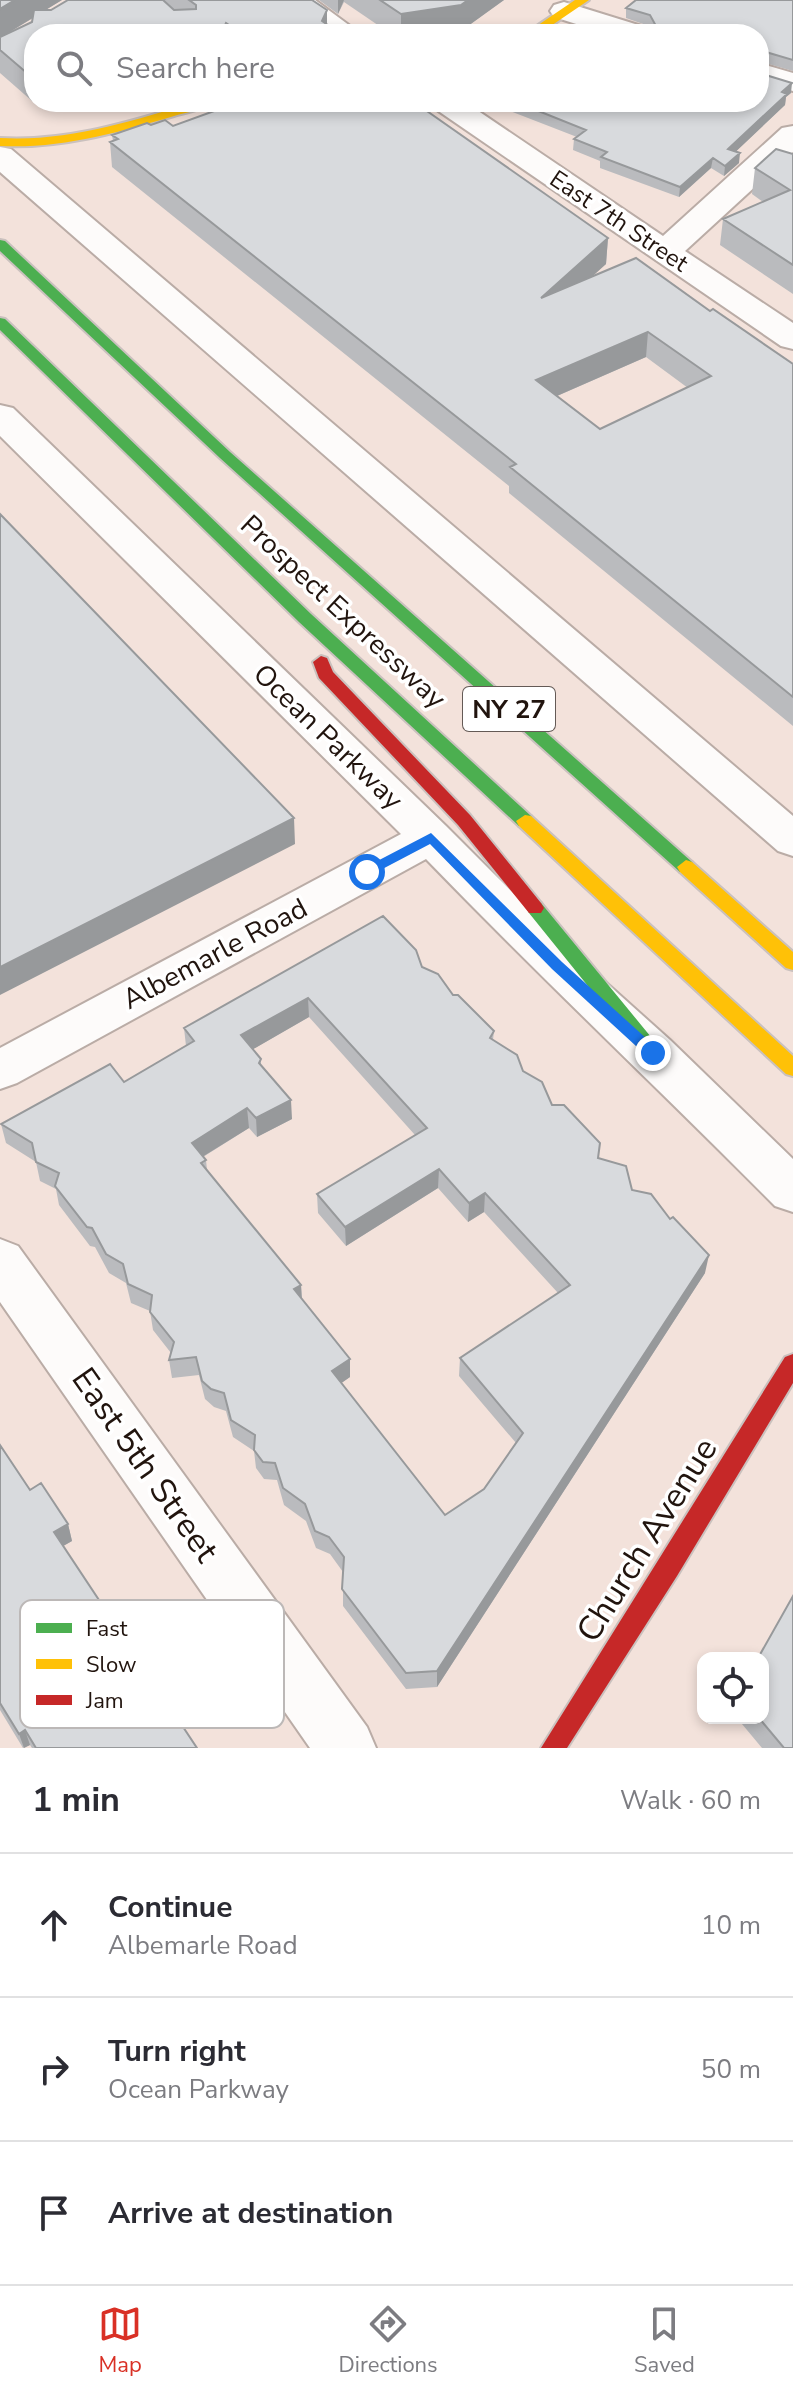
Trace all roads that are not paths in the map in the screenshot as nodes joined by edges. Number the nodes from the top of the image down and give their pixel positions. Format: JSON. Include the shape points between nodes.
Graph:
{"nodes":[{"id":1,"x":296,"y":0,"type":"edge"},
{"id":2,"x":573,"y":4,"type":"edge"},
{"id":3,"x":331,"y":24,"type":"edge"},
{"id":4,"x":545,"y":24,"type":"edge"},
{"id":5,"x":616,"y":24,"type":"edge"},
{"id":6,"x":769,"y":75,"type":"edge"},
{"id":7,"x":793,"y":82,"type":"edge"},
{"id":8,"x":171,"y":112,"type":"edge"},
{"id":9,"x":460,"y":112,"type":"edge"},
{"id":10,"x":793,"y":135,"type":"edge"},
{"id":11,"x":0,"y":142,"type":"edge"},
{"id":12,"x":0,"y":156,"type":"edge"},
{"id":13,"x":0,"y":244,"type":"edge"},
{"id":14,"x":665,"y":252,"type":"junction"},
{"id":15,"x":0,"y":322,"type":"edge"},
{"id":16,"x":0,"y":336,"type":"edge"},
{"id":17,"x":793,"y":339,"type":"edge"},
{"id":18,"x":30,"y":350,"type":"junction"},
{"id":19,"x":0,"y":416,"type":"edge"},
{"id":20,"x":305,"y":618,"type":"junction"},
{"id":21,"x":431,"y":837,"type":"junction"},
{"id":22,"x":793,"y":840,"type":"edge"},
{"id":23,"x":793,"y":963,"type":"edge"},
{"id":24,"x":653,"y":1053,"type":"junction"},
{"id":25,"x":793,"y":1068,"type":"edge"},
{"id":26,"x":0,"y":1070,"type":"edge"},
{"id":27,"x":793,"y":1191,"type":"edge"},
{"id":28,"x":0,"y":1261,"type":"edge"},
{"id":29,"x":793,"y":1364,"type":"edge"},
{"id":30,"x":241,"y":1600,"type":"edge"},
{"id":31,"x":284,"y":1661,"type":"edge"},
{"id":32,"x":346,"y":1748,"type":"edge"},
{"id":33,"x":553,"y":1748,"type":"edge"}],
"edges":[{"from":1,"to":3,"type":"street"},
{"from":2,"to":4,"type":"main road"},
{"from":2,"to":5,"type":"street"},
{"from":6,"to":7,"type":"street"},
{"from":8,"to":11,"type":"main road","via":[[24,145]]},
{"from":9,"to":14,"type":"street","name":"East 7th Street"},
{"from":10,"to":14,"type":"street"},
{"from":12,"to":22,"type":"street"},
{"from":13,"to":23,"type":"main road","name":"Prospect Expressway","number":"NY 27","via":[[225,455]]},
{"from":14,"to":17,"type":"street","name":"East 7th Street"},
{"from":15,"to":18,"type":"main road","name":"Prospect Expressway"},
{"from":16,"to":18,"type":"main road"},
{"from":18,"to":20,"type":"main road","name":"Prospect Expressway"},
{"from":19,"to":21,"type":"street","name":"Ocean Parkway"},
{"from":20,"to":24,"type":"main road","via":[[325,674],[464,820]]},
{"from":20,"to":25,"type":"main road","name":"Prospect Expressway"},
{"from":21,"to":24,"type":"street","name":"Ocean Parkway"},
{"from":21,"to":26,"type":"street","name":"Albemarle Road"},
{"from":24,"to":27,"type":"street","name":"Ocean Parkway"},
{"from":28,"to":30,"type":"street","name":"East 5th Street"},
{"from":29,"to":33,"type":"main road","name":"Church Avenue"},
{"from":31,"to":32,"type":"street","name":"East 5th Street"}]}
